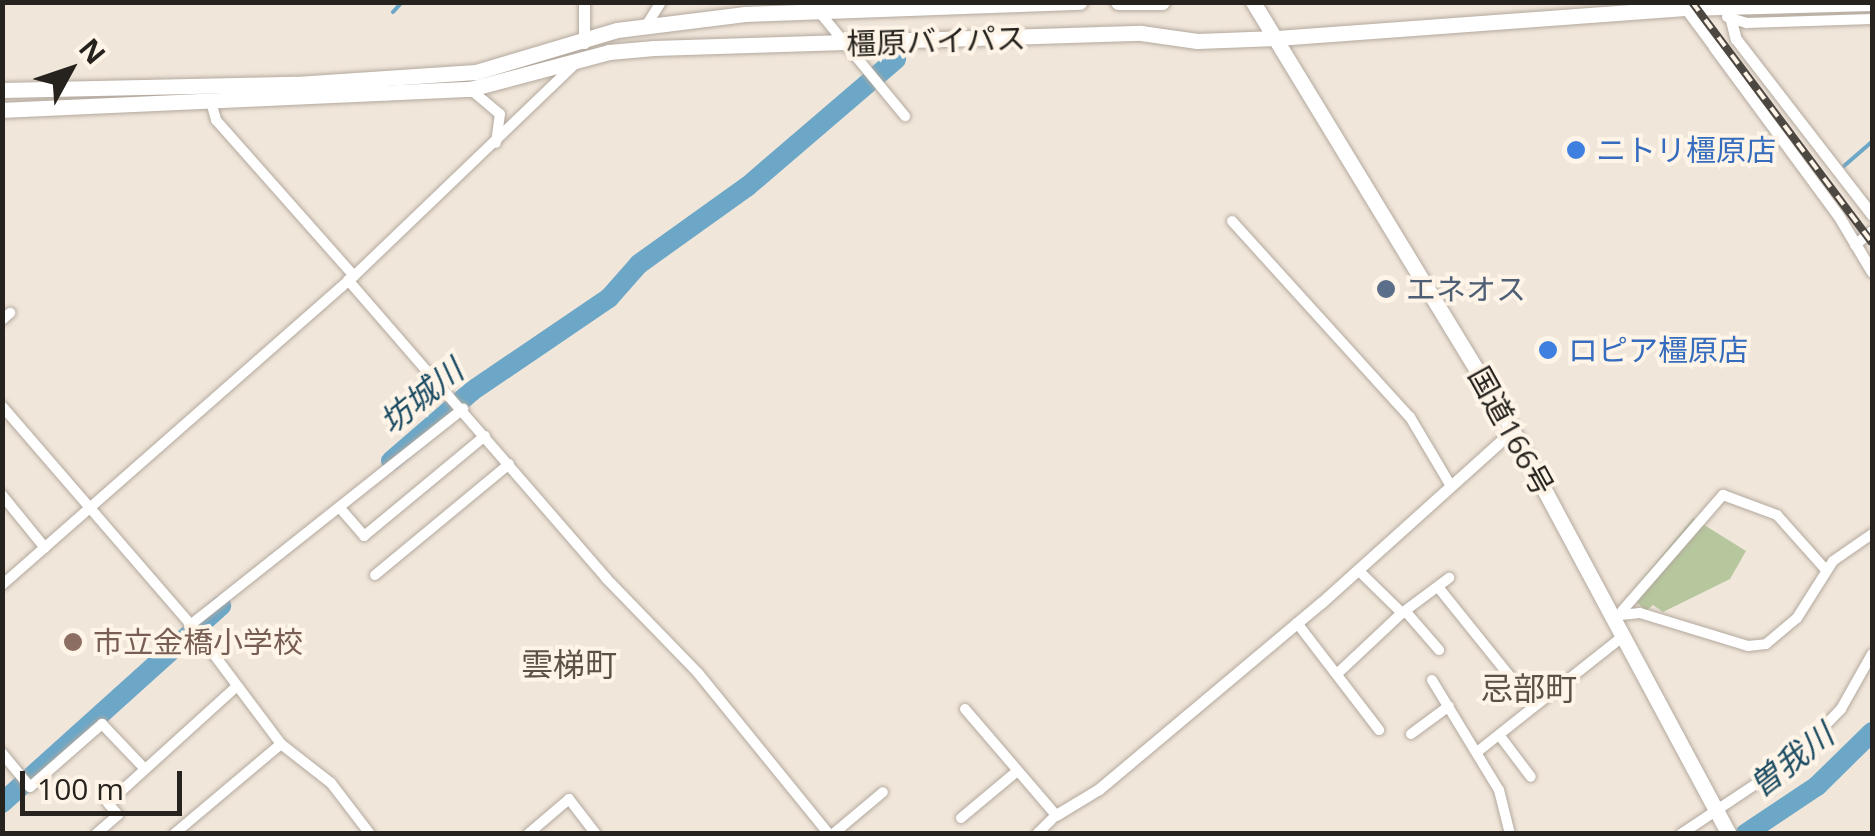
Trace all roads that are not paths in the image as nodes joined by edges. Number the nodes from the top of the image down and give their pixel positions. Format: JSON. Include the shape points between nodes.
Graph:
{"nodes":[{"id":1,"x":584,"y":2,"type":"edge"},
{"id":2,"x":662,"y":2,"type":"edge"},
{"id":3,"x":1080,"y":2,"type":"edge"},
{"id":4,"x":1118,"y":2,"type":"edge"},
{"id":5,"x":1162,"y":2,"type":"edge"},
{"id":6,"x":1253,"y":2,"type":"edge"},
{"id":7,"x":1031,"y":3,"type":"edge"},
{"id":8,"x":1068,"y":3,"type":"edge"},
{"id":9,"x":1872,"y":3,"type":"edge"},
{"id":10,"x":1683,"y":5,"type":"edge"},
{"id":11,"x":814,"y":7,"type":"edge"},
{"id":12,"x":1728,"y":12,"type":"junction"},
{"id":13,"x":1872,"y":19,"type":"edge"},
{"id":14,"x":645,"y":27,"type":"junction"},
{"id":15,"x":1071,"y":36,"type":"junction"},
{"id":16,"x":1277,"y":38,"type":"junction"},
{"id":17,"x":584,"y":40,"type":"junction"},
{"id":18,"x":850,"y":44,"type":"junction"},
{"id":19,"x":1714,"y":47,"type":"joint"},
{"id":20,"x":578,"y":61,"type":"junction"},
{"id":21,"x":470,"y":89,"type":"junction"},
{"id":22,"x":2,"y":90,"type":"edge"},
{"id":23,"x":211,"y":102,"type":"junction"},
{"id":24,"x":2,"y":110,"type":"edge"},
{"id":25,"x":905,"y":116,"type":"dead end"},
{"id":26,"x":496,"y":144,"type":"junction"},
{"id":27,"x":1872,"y":215,"type":"edge"},
{"id":28,"x":1232,"y":221,"type":"dead end"},
{"id":29,"x":1872,"y":231,"type":"edge"},
{"id":30,"x":1855,"y":245,"type":"junction"},
{"id":31,"x":1872,"y":272,"type":"edge"},
{"id":32,"x":351,"y":278,"type":"junction"},
{"id":33,"x":459,"y":405,"type":"junction"},
{"id":34,"x":2,"y":406,"type":"edge"},
{"id":35,"x":1512,"y":431,"type":"junction"},
{"id":36,"x":485,"y":436,"type":"junction"},
{"id":37,"x":509,"y":464,"type":"junction"},
{"id":38,"x":1451,"y":486,"type":"junction"},
{"id":39,"x":2,"y":495,"type":"edge"},
{"id":40,"x":90,"y":508,"type":"junction"},
{"id":41,"x":340,"y":508,"type":"junction"},
{"id":42,"x":1872,"y":534,"type":"edge"},
{"id":43,"x":46,"y":548,"type":"junction"},
{"id":44,"x":1358,"y":570,"type":"junction"},
{"id":45,"x":1826,"y":570,"type":"junction"},
{"id":46,"x":375,"y":575,"type":"dead end"},
{"id":47,"x":1449,"y":578,"type":"dead end"},
{"id":48,"x":4,"y":582,"type":"edge"},
{"id":49,"x":1438,"y":588,"type":"junction"},
{"id":50,"x":1404,"y":613,"type":"junction"},
{"id":51,"x":1617,"y":614,"type":"junction"},
{"id":52,"x":1298,"y":623,"type":"junction"},
{"id":53,"x":193,"y":629,"type":"junction"},
{"id":54,"x":1622,"y":637,"type":"junction"},
{"id":55,"x":1438,"y":650,"type":"dead end"},
{"id":56,"x":1872,"y":654,"type":"edge"},
{"id":57,"x":1338,"y":673,"type":"junction"},
{"id":58,"x":1432,"y":680,"type":"dead end"},
{"id":59,"x":237,"y":686,"type":"junction"},
{"id":60,"x":1533,"y":705,"type":"junction"},
{"id":61,"x":1449,"y":706,"type":"junction"},
{"id":62,"x":965,"y":709,"type":"dead end"},
{"id":63,"x":1379,"y":730,"type":"dead end"},
{"id":64,"x":1411,"y":734,"type":"dead end"},
{"id":65,"x":1500,"y":736,"type":"junction"},
{"id":66,"x":280,"y":744,"type":"junction"},
{"id":67,"x":1478,"y":752,"type":"junction"},
{"id":68,"x":2,"y":753,"type":"edge"},
{"id":69,"x":144,"y":768,"type":"junction"},
{"id":70,"x":1016,"y":772,"type":"junction"},
{"id":71,"x":1531,"y":777,"type":"dead end"},
{"id":72,"x":883,"y":792,"type":"dead end"},
{"id":73,"x":1716,"y":808,"type":"junction"},
{"id":74,"x":1056,"y":815,"type":"junction"},
{"id":75,"x":961,"y":818,"type":"dead end"},
{"id":76,"x":96,"y":834,"type":"edge"},
{"id":77,"x":174,"y":834,"type":"edge"},
{"id":78,"x":370,"y":834,"type":"edge"},
{"id":79,"x":528,"y":834,"type":"edge"},
{"id":80,"x":596,"y":834,"type":"edge"},
{"id":81,"x":831,"y":834,"type":"edge"},
{"id":82,"x":1037,"y":834,"type":"edge"},
{"id":83,"x":1510,"y":834,"type":"edge"},
{"id":84,"x":1681,"y":834,"type":"edge"},
{"id":85,"x":1730,"y":834,"type":"edge"}],
"edges":[{"from":1,"to":17,"type":"street"},
{"from":2,"to":14,"type":"street"},
{"from":3,"to":8,"type":"highway","name":"橿原バイパス"},
{"from":4,"to":5,"type":"highway"},
{"from":6,"to":16,"type":"highway","name":"国道166号"},
{"from":7,"to":8,"type":"highway","name":"橿原バイパス"},
{"from":7,"to":11,"type":"highway","name":"橿原バイパス"},
{"from":8,"to":15,"type":"highway"},
{"from":9,"to":12,"type":"highway","name":"橿原バイパス"},
{"from":10,"to":12,"type":"highway","name":"橿原バイパス"},
{"from":10,"to":16,"type":"highway","name":"橿原バイパス"},
{"from":10,"to":19,"type":"street"},
{"from":11,"to":14,"type":"highway","name":"橿原バイパス"},
{"from":11,"to":18,"type":"street"},
{"from":12,"to":13,"type":"street","via":[[1748,23]]},
{"from":12,"to":27,"type":"street","via":[[1736,39]]},
{"from":14,"to":17,"type":"highway","name":"橿原バイパス"},
{"from":15,"to":16,"type":"highway","name":"橿原バイパス"},
{"from":15,"to":18,"type":"highway","name":"橿原バイパス"},
{"from":16,"to":35,"type":"highway","name":"国道166号"},
{"from":17,"to":20,"type":"street"},
{"from":17,"to":22,"type":"highway","name":"橿原バイパス","via":[[476,72],[296,84]]},
{"from":18,"to":20,"type":"highway","name":"橿原バイパス","via":[[654,48]]},
{"from":18,"to":25,"type":"street"},
{"from":19,"to":30,"type":"street"},
{"from":20,"to":21,"type":"highway","name":"橿原バイパス"},
{"from":20,"to":26,"type":"street"},
{"from":21,"to":23,"type":"highway","name":"橿原バイパス"},
{"from":21,"to":26,"type":"street","via":[[500,114]]},
{"from":23,"to":24,"type":"highway","name":"橿原バイパス"},
{"from":23,"to":32,"type":"street","via":[[216,120]]},
{"from":26,"to":32,"type":"street"},
{"from":28,"to":38,"type":"street","via":[[1410,417]]},
{"from":29,"to":30,"type":"street"},
{"from":30,"to":31,"type":"street"},
{"from":32,"to":33,"type":"street"},
{"from":32,"to":40,"type":"street"},
{"from":33,"to":36,"type":"street"},
{"from":33,"to":41,"type":"street"},
{"from":34,"to":40,"type":"street"},
{"from":35,"to":38,"type":"street"},
{"from":35,"to":51,"type":"highway","name":"国道166号"},
{"from":36,"to":37,"type":"street"},
{"from":36,"to":41,"type":"street","via":[[364,536]]},
{"from":37,"to":46,"type":"street"},
{"from":37,"to":81,"type":"street","via":[[698,673]]},
{"from":38,"to":44,"type":"street"},
{"from":39,"to":43,"type":"street"},
{"from":40,"to":43,"type":"street"},
{"from":40,"to":53,"type":"street"},
{"from":41,"to":53,"type":"street"},
{"from":42,"to":45,"type":"street"},
{"from":43,"to":48,"type":"street"},
{"from":44,"to":50,"type":"street"},
{"from":44,"to":52,"type":"street"},
{"from":45,"to":51,"type":"street","via":[[1789,626],[1757,647]]},
{"from":45,"to":51,"type":"street","via":[[1777,515],[1723,496]]},
{"from":47,"to":49,"type":"street"},
{"from":49,"to":50,"type":"street"},
{"from":49,"to":60,"type":"street"},
{"from":50,"to":55,"type":"street"},
{"from":50,"to":57,"type":"street"},
{"from":51,"to":54,"type":"highway","name":"国道166号"},
{"from":52,"to":57,"type":"street"},
{"from":52,"to":74,"type":"street","via":[[1099,788]]},
{"from":53,"to":59,"type":"street"},
{"from":54,"to":60,"type":"street"},
{"from":54,"to":73,"type":"highway","name":"国道166号"},
{"from":56,"to":73,"type":"street","via":[[1854,692],[1792,760]]},
{"from":57,"to":63,"type":"street"},
{"from":58,"to":61,"type":"street"},
{"from":59,"to":66,"type":"street"},
{"from":59,"to":69,"type":"street"},
{"from":60,"to":65,"type":"street"},
{"from":61,"to":64,"type":"street"},
{"from":61,"to":67,"type":"street"},
{"from":62,"to":70,"type":"street"},
{"from":65,"to":67,"type":"street"},
{"from":65,"to":71,"type":"street"},
{"from":66,"to":77,"type":"street"},
{"from":66,"to":78,"type":"street","via":[[331,783]]},
{"from":67,"to":83,"type":"street","via":[[1502,797]]},
{"from":68,"to":69,"type":"street","via":[[26,782],[102,724]]},
{"from":69,"to":76,"type":"street","via":[[108,803],[118,815]]},
{"from":70,"to":74,"type":"street"},
{"from":70,"to":75,"type":"street"},
{"from":72,"to":81,"type":"street"},
{"from":73,"to":84,"type":"street"},
{"from":73,"to":85,"type":"highway","name":"国道166号"},
{"from":74,"to":82,"type":"street"},
{"from":79,"to":80,"type":"street","via":[[569,799]]}]}
